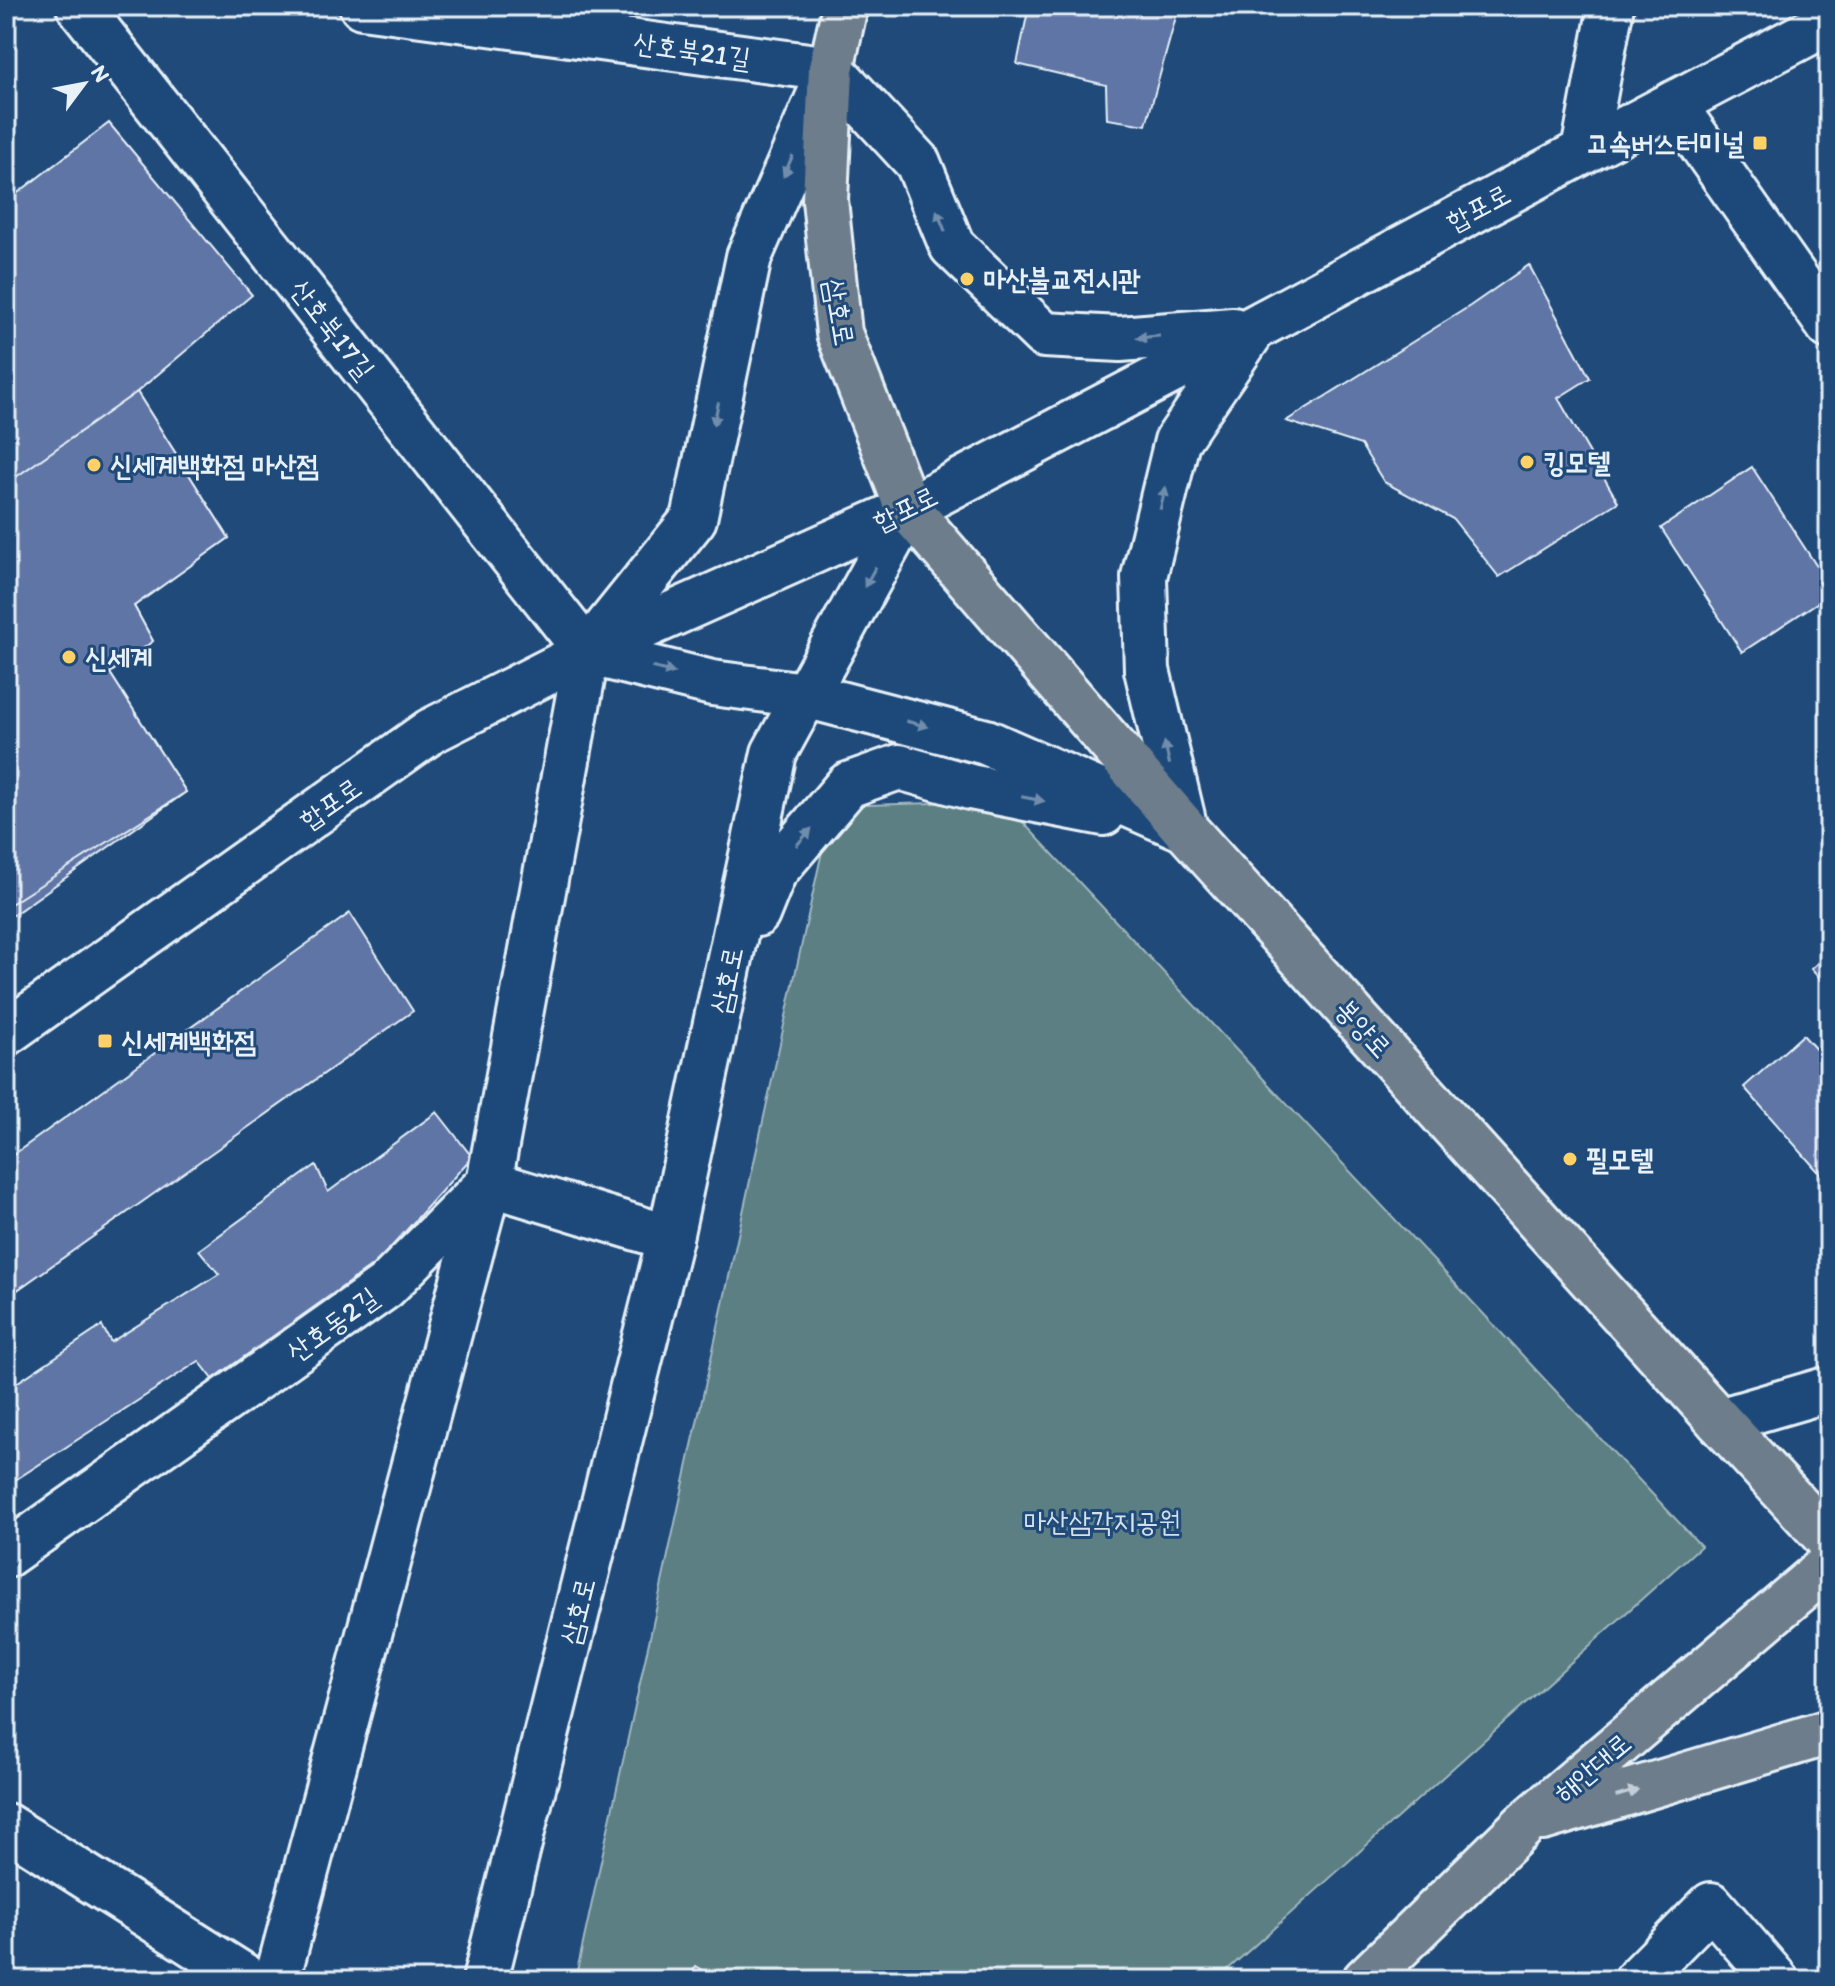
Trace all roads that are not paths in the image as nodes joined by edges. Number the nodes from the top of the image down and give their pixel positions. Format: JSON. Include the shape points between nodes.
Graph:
{"nodes":[{"id":1,"x":79,"y":6,"type":"edge"},
{"id":2,"x":362,"y":6,"type":"edge"},
{"id":3,"x":845,"y":6,"type":"edge"},
{"id":4,"x":1611,"y":6,"type":"edge"},
{"id":5,"x":1829,"y":22,"type":"edge"},
{"id":6,"x":831,"y":69,"type":"junction"},
{"id":7,"x":1673,"y":104,"type":"junction"},
{"id":8,"x":1584,"y":151,"type":"junction"},
{"id":9,"x":1829,"y":326,"type":"edge"},
{"id":10,"x":1254,"y":328,"type":"junction"},
{"id":11,"x":908,"y":509,"type":"junction"},
{"id":12,"x":587,"y":652,"type":"junction"},
{"id":13,"x":805,"y":695,"type":"junction"},
{"id":14,"x":1185,"y":829,"type":"junction"},
{"id":15,"x":720,"y":1006,"type":"junction"},
{"id":16,"x":6,"y":1033,"type":"edge"},
{"id":17,"x":489,"y":1183,"type":"junction"},
{"id":18,"x":670,"y":1238,"type":"junction"},
{"id":19,"x":1829,"y":1389,"type":"edge"},
{"id":20,"x":1719,"y":1421,"type":"junction"},
{"id":21,"x":1829,"y":1540,"type":"edge"},
{"id":22,"x":6,"y":1555,"type":"edge"},
{"id":23,"x":1829,"y":1565,"type":"edge"},
{"id":24,"x":1829,"y":1732,"type":"edge"},
{"id":25,"x":1525,"y":1824,"type":"junction"},
{"id":26,"x":6,"y":1826,"type":"edge"},
{"id":27,"x":250,"y":1980,"type":"edge"},
{"id":28,"x":277,"y":1980,"type":"edge"},
{"id":29,"x":485,"y":1980,"type":"edge"},
{"id":30,"x":1365,"y":1980,"type":"edge"},
{"id":31,"x":1637,"y":1980,"type":"edge"},
{"id":32,"x":1776,"y":1980,"type":"edge"}],
"edges":[{"from":1,"to":12,"type":"main road","name":"산호북17길"},
{"from":2,"to":6,"type":"main road","name":"산호북21길"},
{"from":3,"to":6,"type":"main road","name":"삼호로"},
{"from":4,"to":8,"type":"main road"},
{"from":5,"to":7,"type":"main road","name":"합포로"},
{"from":10,"to":6,"type":"main road","one_way":true,"via":[[1120,339],[1044,335],[952,246],[918,163]]},
{"from":6,"to":11,"type":"main road","name":"삼호로","via":[[825,200],[839,333]]},
{"from":6,"to":12,"type":"main road","one_way":true,"via":[[749,257],[694,519]]},
{"from":7,"to":8,"type":"main road","name":"합포로"},
{"from":7,"to":9,"type":"main road"},
{"from":8,"to":10,"type":"main road","name":"합포로"},
{"from":10,"to":11,"type":"main road","name":"합포로"},
{"from":14,"to":10,"type":"main road","one_way":true,"via":[[1147,670],[1144,577],[1177,441]]},
{"from":11,"to":12,"type":"main road","name":"합포로"},
{"from":11,"to":13,"type":"main road","name":"삼호로","one_way":true},
{"from":11,"to":14,"type":"main road","name":"봉양로"},
{"from":12,"to":13,"type":"main road","one_way":true,"via":[[712,683]]},
{"from":12,"to":16,"type":"main road","name":"합포로","via":[[431,731]]},
{"from":12,"to":17,"type":"main road"},
{"from":13,"to":14,"type":"main road","one_way":true,"via":[[986,742]]},
{"from":13,"to":15,"type":"main road","name":"삼호로","via":[[774,753]]},
{"from":15,"to":14,"type":"main road","one_way":true,"via":[[774,872],[848,785],[899,767],[970,787]]},
{"from":14,"to":20,"type":"main road","name":"봉양로"},
{"from":15,"to":18,"type":"main road","name":"삼호로"},
{"from":17,"to":18,"type":"main road"},
{"from":17,"to":22,"type":"main road","name":"산호동2길","via":[[385,1287]]},
{"from":17,"to":28,"type":"main road"},
{"from":18,"to":29,"type":"main road","name":"삼호로"},
{"from":19,"to":20,"type":"main road"},
{"from":20,"to":21,"type":"main road","name":"봉양로"},
{"from":23,"to":25,"type":"main road","name":"해안대로"},
{"from":25,"to":24,"type":"main road","one_way":true},
{"from":25,"to":30,"type":"main road","name":"해안대로"},
{"from":26,"to":27,"type":"main road"},
{"from":31,"to":32,"type":"main road","via":[[1711,1905]]}]}
